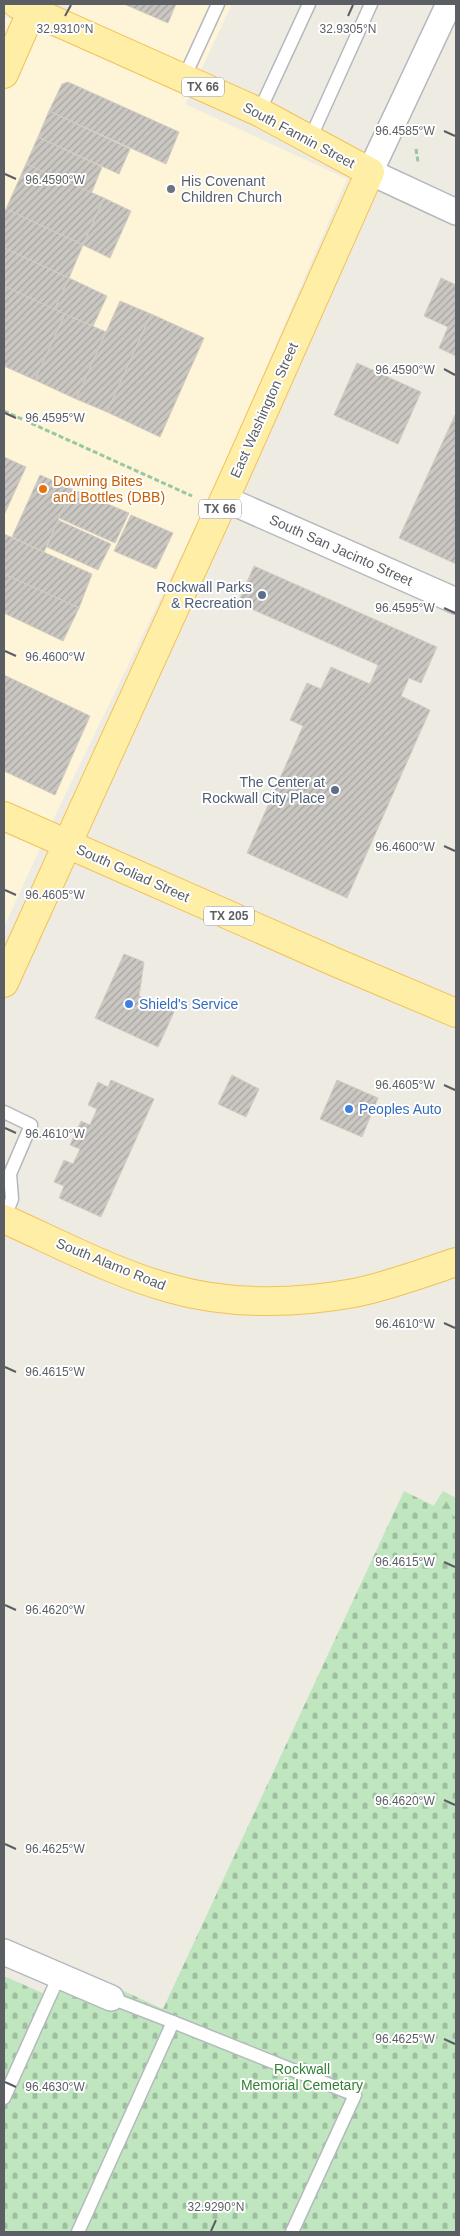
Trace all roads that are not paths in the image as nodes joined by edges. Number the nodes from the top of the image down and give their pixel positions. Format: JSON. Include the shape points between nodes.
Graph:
{"nodes":[{"id":1,"x":218,"y":4,"type":"edge"},
{"id":2,"x":310,"y":4,"type":"edge"},
{"id":3,"x":371,"y":4,"type":"edge"},
{"id":4,"x":449,"y":4,"type":"edge"},
{"id":5,"x":38,"y":9,"type":"edge"},
{"id":6,"x":4,"y":74,"type":"edge"},
{"id":7,"x":184,"y":78,"type":"junction"},
{"id":8,"x":259,"y":112,"type":"junction"},
{"id":9,"x":310,"y":139,"type":"junction"},
{"id":10,"x":370,"y":172,"type":"junction"},
{"id":11,"x":456,"y":212,"type":"edge"},
{"id":12,"x":222,"y":504,"type":"junction"},
{"id":13,"x":456,"y":601,"type":"edge"},
{"id":14,"x":4,"y":816,"type":"edge"},
{"id":15,"x":68,"y":844,"type":"junction"},
{"id":16,"x":4,"y":983,"type":"edge"},
{"id":17,"x":456,"y":1012,"type":"edge"},
{"id":18,"x":4,"y":1112,"type":"edge"},
{"id":19,"x":4,"y":1219,"type":"edge"},
{"id":20,"x":456,"y":1262,"type":"edge"},
{"id":21,"x":4,"y":1952,"type":"edge"},
{"id":22,"x":59,"y":1976,"type":"junction"},
{"id":23,"x":111,"y":1998,"type":"joint"},
{"id":24,"x":173,"y":2022,"type":"junction"},
{"id":25,"x":4,"y":2098,"type":"edge"},
{"id":26,"x":78,"y":2232,"type":"edge"},
{"id":27,"x":292,"y":2232,"type":"edge"}],
"edges":[{"from":1,"to":7,"type":"lane"},
{"from":2,"to":8,"type":"lane"},
{"from":3,"to":9,"type":"lane"},
{"from":4,"to":10,"type":"street","name":"East Washington Street"},
{"from":5,"to":6,"type":"main road","number":"TX 66"},
{"from":5,"to":7,"type":"main road","name":"South Fannin Street","number":"TX 66"},
{"from":7,"to":8,"type":"main road","name":"South Fannin Street","number":"TX 66"},
{"from":8,"to":9,"type":"main road","name":"South Fannin Street","number":"TX 66"},
{"from":9,"to":10,"type":"main road","name":"South Fannin Street","number":"TX 66"},
{"from":10,"to":11,"type":"street","name":"South Fannin Street"},
{"from":10,"to":12,"type":"main road","name":"East Washington Street","number":"TX 66"},
{"from":12,"to":13,"type":"street","name":"South San Jacinto Street"},
{"from":12,"to":15,"type":"main road","name":"East Washington Street","number":"TX 66"},
{"from":14,"to":15,"type":"main road","name":"South Goliad Street","number":"TX 205"},
{"from":15,"to":16,"type":"main road","number":"TX 66"},
{"from":15,"to":17,"type":"main road","name":"South Goliad Street","number":"TX 205","via":[[334,962]]},
{"from":18,"to":19,"type":"lane","via":[[31,1124],[10,1174],[12,1199]]},
{"from":19,"to":20,"type":"main road","name":"South Alamo Road","via":[[140,1279],[233,1299],[315,1298],[355,1293]]},
{"from":21,"to":22,"type":"street"},
{"from":22,"to":23,"type":"street"},
{"from":22,"to":25,"type":"lane"},
{"from":23,"to":24,"type":"lane"},
{"from":24,"to":26,"type":"lane"},
{"from":24,"to":27,"type":"lane","via":[[355,2095]]}]}
